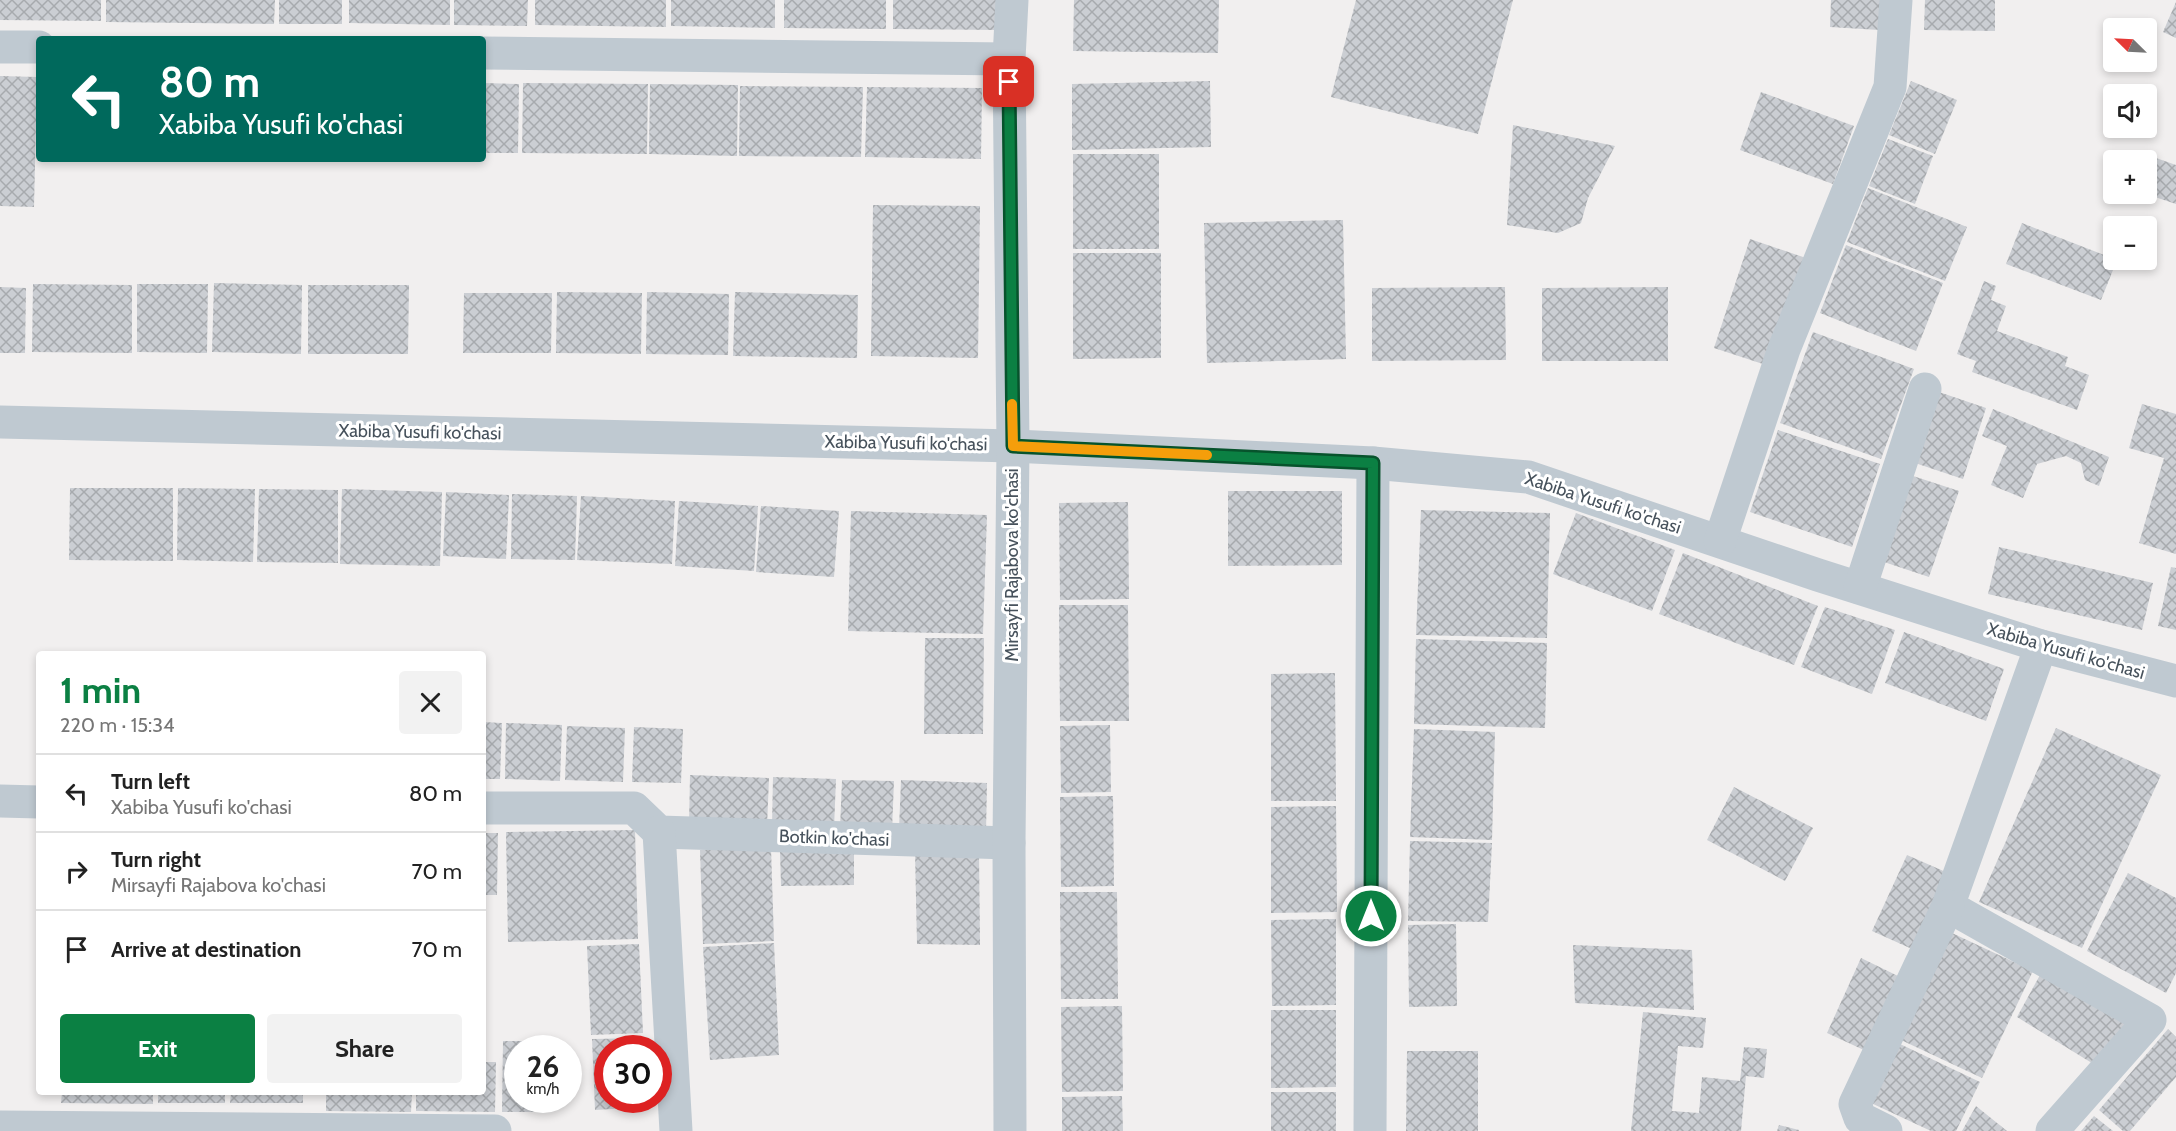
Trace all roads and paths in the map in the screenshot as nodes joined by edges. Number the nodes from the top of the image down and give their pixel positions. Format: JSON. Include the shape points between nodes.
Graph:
{"nodes":[{"id":1,"x":1012,"y":0,"type":"edge"},
{"id":2,"x":1896,"y":0,"type":"edge"},
{"id":3,"x":0,"y":47,"type":"edge"},
{"id":4,"x":36,"y":47,"type":"edge"},
{"id":5,"x":486,"y":52,"type":"edge"},
{"id":6,"x":1009,"y":59,"type":"junction"},
{"id":7,"x":1925,"y":389,"type":"dead end"},
{"id":8,"x":0,"y":422,"type":"edge"},
{"id":9,"x":1013,"y":446,"type":"junction"},
{"id":10,"x":1373,"y":463,"type":"junction"},
{"id":11,"x":1720,"y":541,"type":"junction"},
{"id":12,"x":1860,"y":588,"type":"junction"},
{"id":13,"x":2041,"y":646,"type":"junction"},
{"id":14,"x":2176,"y":681,"type":"edge"},
{"id":15,"x":0,"y":801,"type":"edge"},
{"id":16,"x":36,"y":802,"type":"edge"},
{"id":17,"x":486,"y":808,"type":"edge"},
{"id":18,"x":659,"y":832,"type":"junction"},
{"id":19,"x":1009,"y":843,"type":"junction"},
{"id":20,"x":1947,"y":906,"type":"junction"},
{"id":21,"x":0,"y":1127,"type":"edge"},
{"id":22,"x":495,"y":1131,"type":"edge"},
{"id":23,"x":676,"y":1131,"type":"edge"},
{"id":24,"x":1010,"y":1131,"type":"edge"},
{"id":25,"x":1370,"y":1131,"type":"edge"},
{"id":26,"x":1886,"y":1131,"type":"edge"},
{"id":27,"x":2052,"y":1131,"type":"edge"}],
"edges":[{"from":1,"to":6,"type":"street","name":"Mirsayfi Rajabova ko'chasi"},
{"from":2,"to":11,"type":"street","via":[[1890,87],[1784,349]]},
{"from":3,"to":4,"type":"street"},
{"from":5,"to":6,"type":"street"},
{"from":6,"to":9,"type":"street","name":"Mirsayfi Rajabova ko'chasi"},
{"from":7,"to":12,"type":"street"},
{"from":8,"to":9,"type":"street","name":"Xabiba Yusufi ko'chasi"},
{"from":9,"to":10,"type":"street","name":"Xabiba Yusufi ko'chasi"},
{"from":9,"to":19,"type":"street","name":"Mirsayfi Rajabova ko'chasi"},
{"from":10,"to":11,"type":"street","name":"Xabiba Yusufi ko'chasi","via":[[1528,477]]},
{"from":10,"to":25,"type":"street"},
{"from":11,"to":12,"type":"street","name":"Xabiba Yusufi ko'chasi"},
{"from":12,"to":13,"type":"street","name":"Xabiba Yusufi ko'chasi"},
{"from":13,"to":14,"type":"street","name":"Xabiba Yusufi ko'chasi"},
{"from":13,"to":20,"type":"street"},
{"from":15,"to":16,"type":"street"},
{"from":17,"to":18,"type":"street","via":[[634,808]]},
{"from":18,"to":19,"type":"street","name":"Botkin ko'chasi"},
{"from":18,"to":23,"type":"street"},
{"from":19,"to":24,"type":"street","name":"Mirsayfi Rajabova ko'chasi"},
{"from":20,"to":26,"type":"street","via":[[1855,1104],[1860,1118]]},
{"from":20,"to":27,"type":"street","via":[[2150,1020]]},
{"from":21,"to":22,"type":"street"}]}
